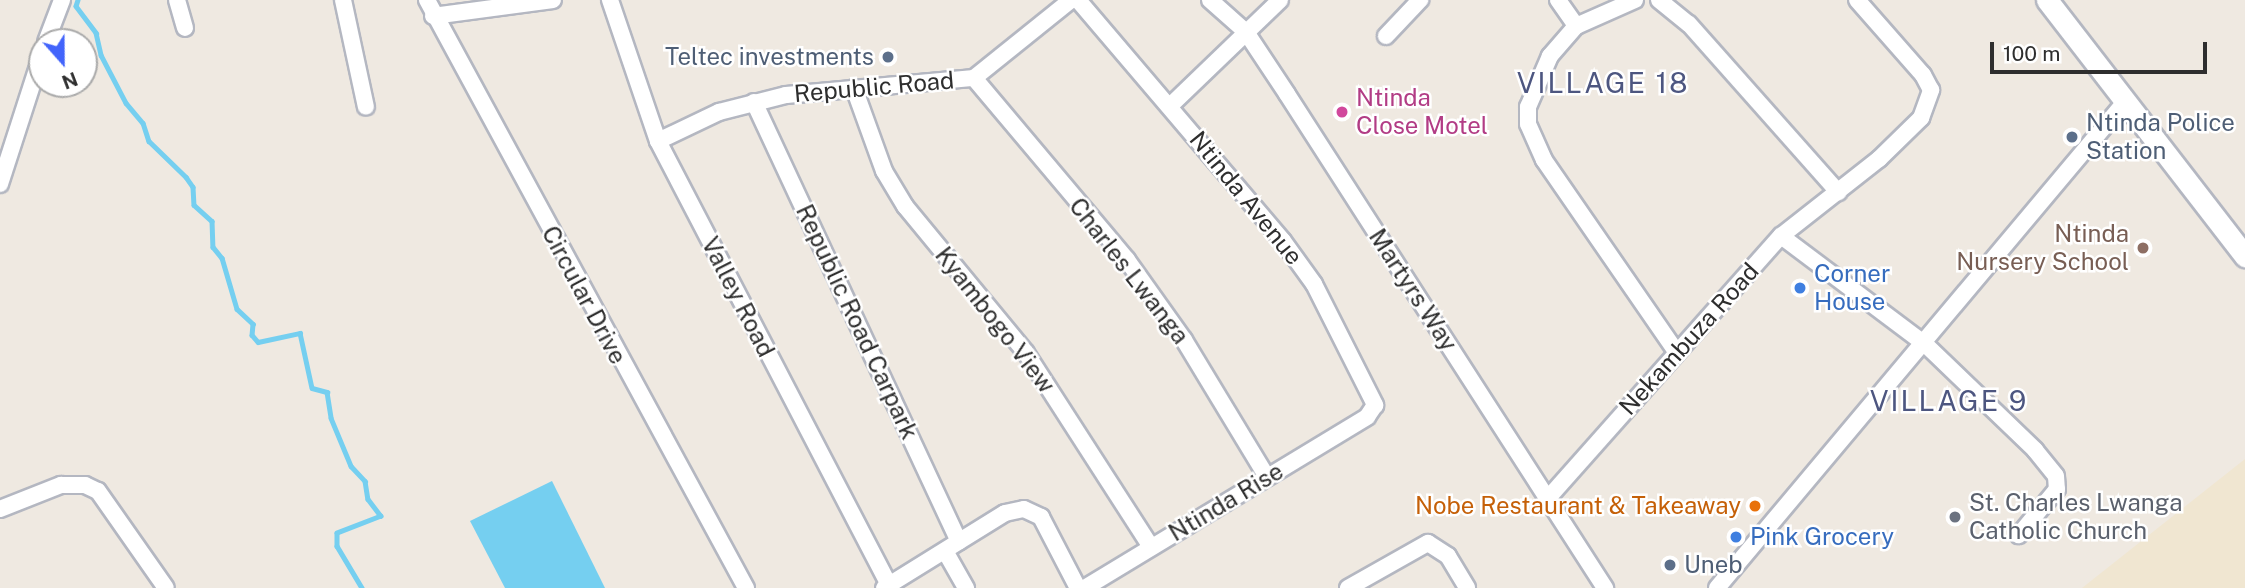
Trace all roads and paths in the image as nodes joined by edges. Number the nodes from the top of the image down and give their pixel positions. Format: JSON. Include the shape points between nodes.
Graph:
{"nodes":[{"id":1,"x":62,"y":0,"type":"edge"},
{"id":2,"x":177,"y":0,"type":"edge"},
{"id":3,"x":343,"y":0,"type":"edge"},
{"id":4,"x":427,"y":0,"type":"edge"},
{"id":5,"x":553,"y":0,"type":"edge"},
{"id":6,"x":610,"y":0,"type":"edge"},
{"id":7,"x":1071,"y":0,"type":"edge"},
{"id":8,"x":1078,"y":0,"type":"edge"},
{"id":9,"x":1210,"y":0,"type":"edge"},
{"id":10,"x":1280,"y":0,"type":"edge"},
{"id":11,"x":1420,"y":0,"type":"edge"},
{"id":12,"x":1558,"y":0,"type":"edge"},
{"id":13,"x":1635,"y":0,"type":"edge"},
{"id":14,"x":1659,"y":0,"type":"edge"},
{"id":15,"x":1857,"y":0,"type":"edge"},
{"id":16,"x":2047,"y":0,"type":"edge"},
{"id":17,"x":433,"y":16,"type":"junction"},
{"id":18,"x":1576,"y":26,"type":"junction"},
{"id":19,"x":51,"y":28,"type":"edge"},
{"id":20,"x":185,"y":28,"type":"dead end"},
{"id":21,"x":1246,"y":32,"type":"junction"},
{"id":22,"x":1385,"y":36,"type":"dead end"},
{"id":23,"x":974,"y":78,"type":"junction"},
{"id":24,"x":854,"y":88,"type":"junction"},
{"id":25,"x":28,"y":97,"type":"edge"},
{"id":26,"x":754,"y":102,"type":"junction"},
{"id":27,"x":2124,"y":102,"type":"junction"},
{"id":28,"x":1171,"y":105,"type":"junction"},
{"id":29,"x":366,"y":107,"type":"dead end"},
{"id":30,"x":658,"y":141,"type":"junction"},
{"id":31,"x":0,"y":184,"type":"edge"},
{"id":32,"x":1838,"y":192,"type":"junction"},
{"id":33,"x":1781,"y":236,"type":"junction"},
{"id":34,"x":2245,"y":257,"type":"edge"},
{"id":35,"x":1925,"y":344,"type":"junction"},
{"id":36,"x":1677,"y":354,"type":"junction"},
{"id":37,"x":1367,"y":417,"type":"joint"},
{"id":38,"x":1267,"y":477,"type":"junction"},
{"id":39,"x":1549,"y":497,"type":"junction"},
{"id":40,"x":0,"y":509,"type":"edge"},
{"id":41,"x":2019,"y":535,"type":"dead end"},
{"id":42,"x":952,"y":546,"type":"junction"},
{"id":43,"x":1152,"y":547,"type":"junction"},
{"id":44,"x":886,"y":586,"type":"edge"},
{"id":45,"x":166,"y":588,"type":"edge"},
{"id":46,"x":746,"y":588,"type":"edge"},
{"id":47,"x":966,"y":588,"type":"edge"},
{"id":48,"x":1078,"y":588,"type":"edge"},
{"id":49,"x":1085,"y":588,"type":"edge"},
{"id":50,"x":1348,"y":588,"type":"edge"},
{"id":51,"x":1467,"y":588,"type":"edge"},
{"id":52,"x":1605,"y":588,"type":"edge"},
{"id":53,"x":1717,"y":588,"type":"edge"}],
"edges":[{"from":1,"to":19,"type":"street"},
{"from":2,"to":20,"type":"street"},
{"from":3,"to":29,"type":"street"},
{"from":4,"to":17,"type":"street","name":"Circular Drive"},
{"from":5,"to":17,"type":"street"},
{"from":6,"to":30,"type":"street","name":"Valley Road"},
{"from":7,"to":23,"type":"street","name":"Republic Road"},
{"from":8,"to":28,"type":"street","name":"Ntinda Avenue"},
{"from":9,"to":21,"type":"street","name":"Martyrs Way"},
{"from":10,"to":21,"type":"street"},
{"from":11,"to":22,"type":"street"},
{"from":12,"to":18,"type":"street"},
{"from":13,"to":18,"type":"street"},
{"from":14,"to":32,"type":"street","via":[[1689,24]]},
{"from":15,"to":32,"type":"street","name":"Nekambuza Road","via":[[1931,90],[1921,118]]},
{"from":16,"to":27,"type":"main road"},
{"from":17,"to":46,"type":"street","name":"Circular Drive"},
{"from":18,"to":36,"type":"street","via":[[1550,57],[1528,107],[1528,124],[1544,160]]},
{"from":21,"to":28,"type":"street"},
{"from":21,"to":39,"type":"street","name":"Martyrs Way"},
{"from":23,"to":24,"type":"street","name":"Republic Road"},
{"from":23,"to":38,"type":"street","name":"Charles Lwanga","via":[[1145,284]]},
{"from":24,"to":26,"type":"street","name":"Republic Road"},
{"from":24,"to":43,"type":"street","name":"Kyambogo View","via":[[895,191],[1026,353]]},
{"from":25,"to":31,"type":"street"},
{"from":26,"to":30,"type":"street","name":"Republic Road","via":[[719,112]]},
{"from":26,"to":42,"type":"street","name":"Republic Road Carpark"},
{"from":27,"to":34,"type":"main road"},
{"from":27,"to":35,"type":"street"},
{"from":28,"to":37,"type":"street","name":"Ntinda Avenue","via":[[1314,285],[1372,393],[1375,405]]},
{"from":30,"to":44,"type":"street","name":"Valley Road"},
{"from":32,"to":33,"type":"street","name":"Nekambuza Road"},
{"from":33,"to":35,"type":"street"},
{"from":33,"to":36,"type":"street","name":"Nekambuza Road"},
{"from":35,"to":41,"type":"street","via":[[1972,386],[2056,476],[2051,498]]},
{"from":35,"to":53,"type":"street"},
{"from":36,"to":39,"type":"street","name":"Nekambuza Road"},
{"from":37,"to":38,"type":"street","name":"Ntinda Rise"},
{"from":38,"to":43,"type":"street","name":"Ntinda Rise"},
{"from":39,"to":52,"type":"street","name":"Martyrs Way"},
{"from":40,"to":45,"type":"street","via":[[61,485],[85,485],[98,491]]},
{"from":42,"to":44,"type":"street"},
{"from":42,"to":47,"type":"street","name":"Republic Road Carpark"},
{"from":42,"to":48,"type":"street","via":[[1005,513],[1032,512],[1041,517]]},
{"from":43,"to":49,"type":"street","name":"Ntinda Rise"},
{"from":50,"to":51,"type":"street","via":[[1420,545],[1440,547]]}]}
